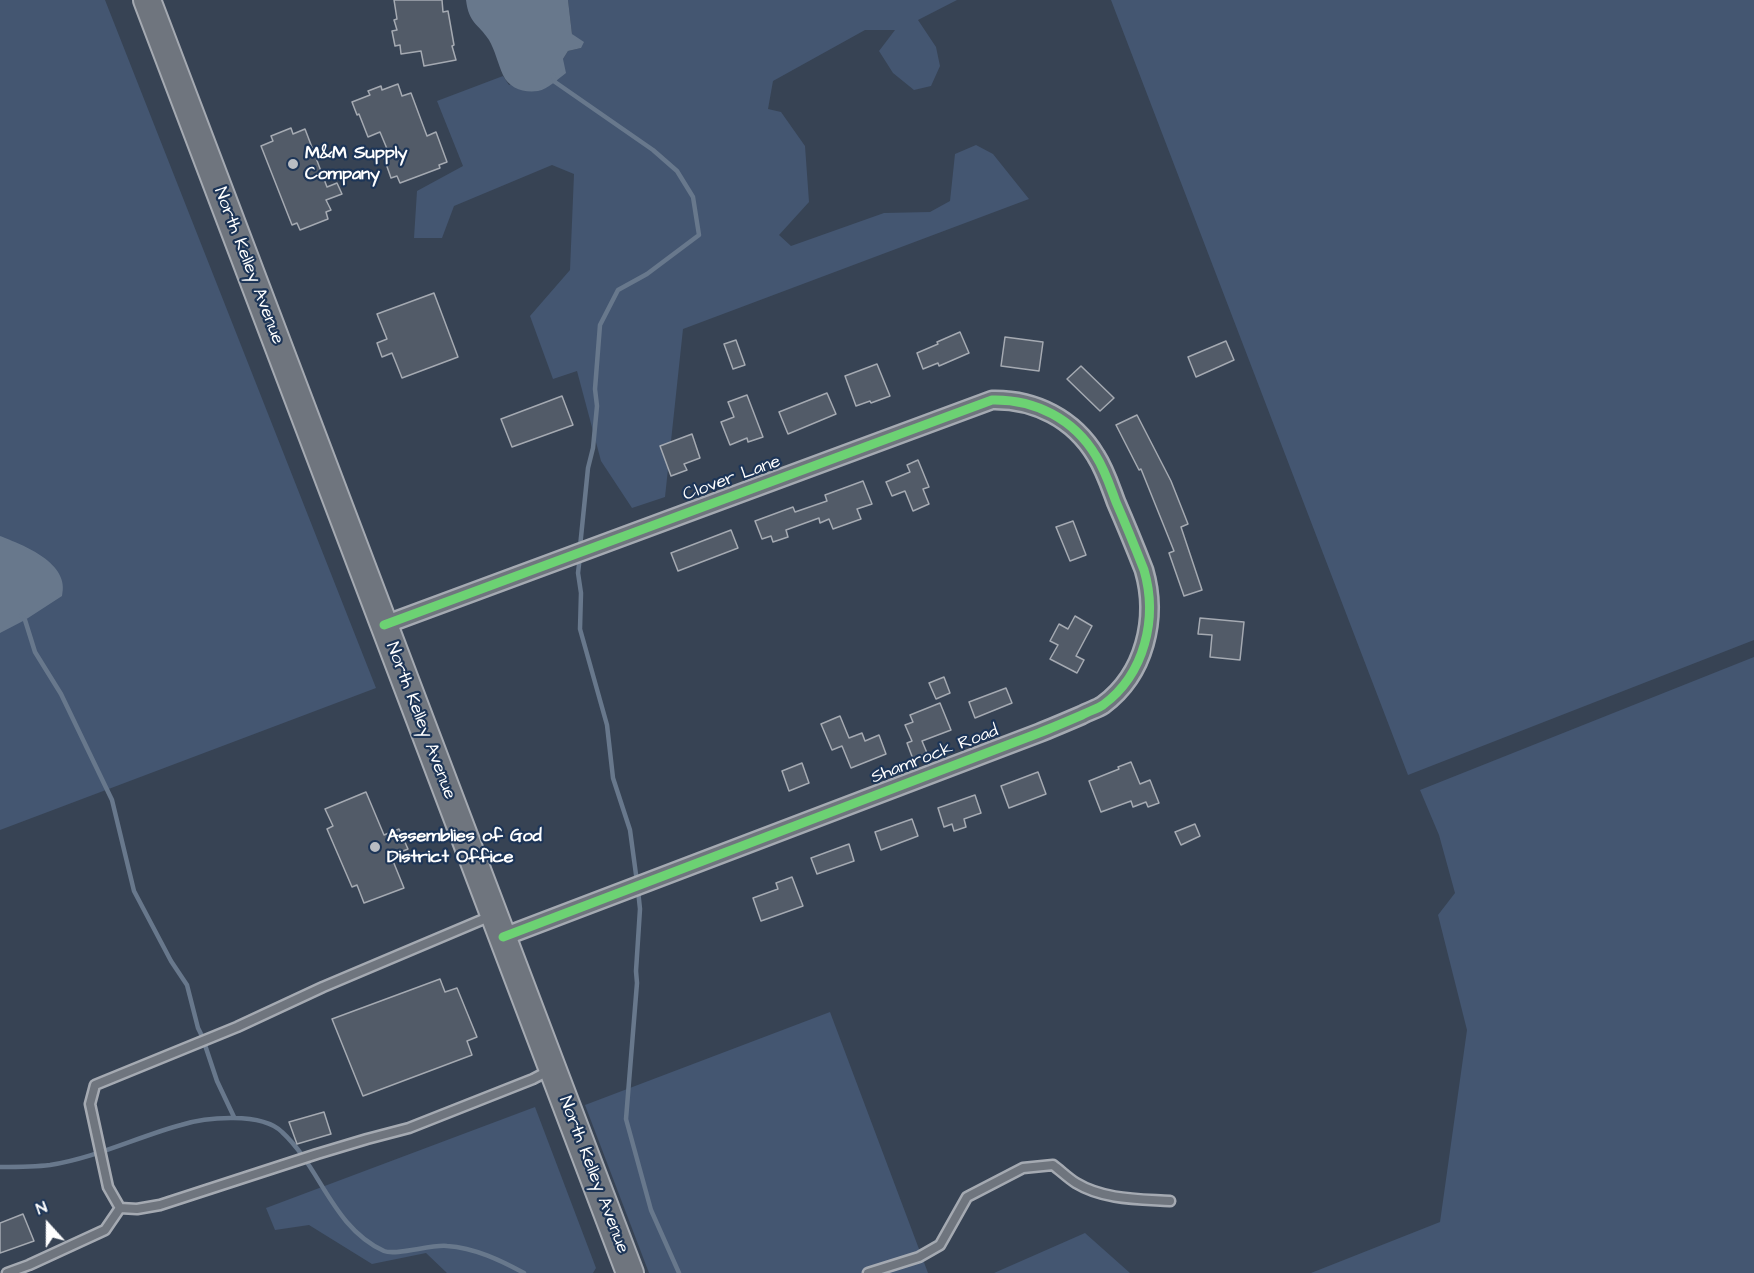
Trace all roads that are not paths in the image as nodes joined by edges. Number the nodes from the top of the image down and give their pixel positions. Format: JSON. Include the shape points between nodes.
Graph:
{"nodes":[{"id":1,"x":147,"y":0,"type":"edge"},
{"id":2,"x":1086,"y":441,"type":"joint"},
{"id":3,"x":384,"y":625,"type":"junction"},
{"id":4,"x":499,"y":926,"type":"junction"},
{"id":5,"x":553,"y":1069,"type":"junction"},
{"id":6,"x":1170,"y":1201,"type":"dead end"},
{"id":7,"x":120,"y":1208,"type":"junction"},
{"id":8,"x":7,"y":1273,"type":"edge"},
{"id":9,"x":630,"y":1273,"type":"edge"},
{"id":10,"x":868,"y":1273,"type":"edge"}],
"edges":[{"from":1,"to":3,"type":"main road","name":"North Kelley Avenue"},
{"from":2,"to":3,"type":"street","name":"Clover Lane","via":[[1070,425],[1043,409],[1021,402],[992,400]]},
{"from":2,"to":4,"type":"street","name":"Shamrock Road","via":[[1105,473],[1144,570],[1150,604],[1149,627],[1138,660],[1119,691],[1102,706],[1039,734]]},
{"from":3,"to":4,"type":"main road","name":"North Kelley Avenue"},
{"from":4,"to":5,"type":"main road","name":"North Kelley Avenue"},
{"from":4,"to":7,"type":"lane","via":[[323,987],[95,1085],[90,1104],[108,1187]]},
{"from":5,"to":7,"type":"lane","via":[[409,1128],[160,1205]]},
{"from":5,"to":9,"type":"main road","name":"North Kelley Avenue"},
{"from":6,"to":10,"type":"lane","via":[[1101,1195],[1053,1166],[1023,1168],[967,1197],[940,1245],[919,1257]]},
{"from":7,"to":8,"type":"lane","via":[[105,1230]]}]}
